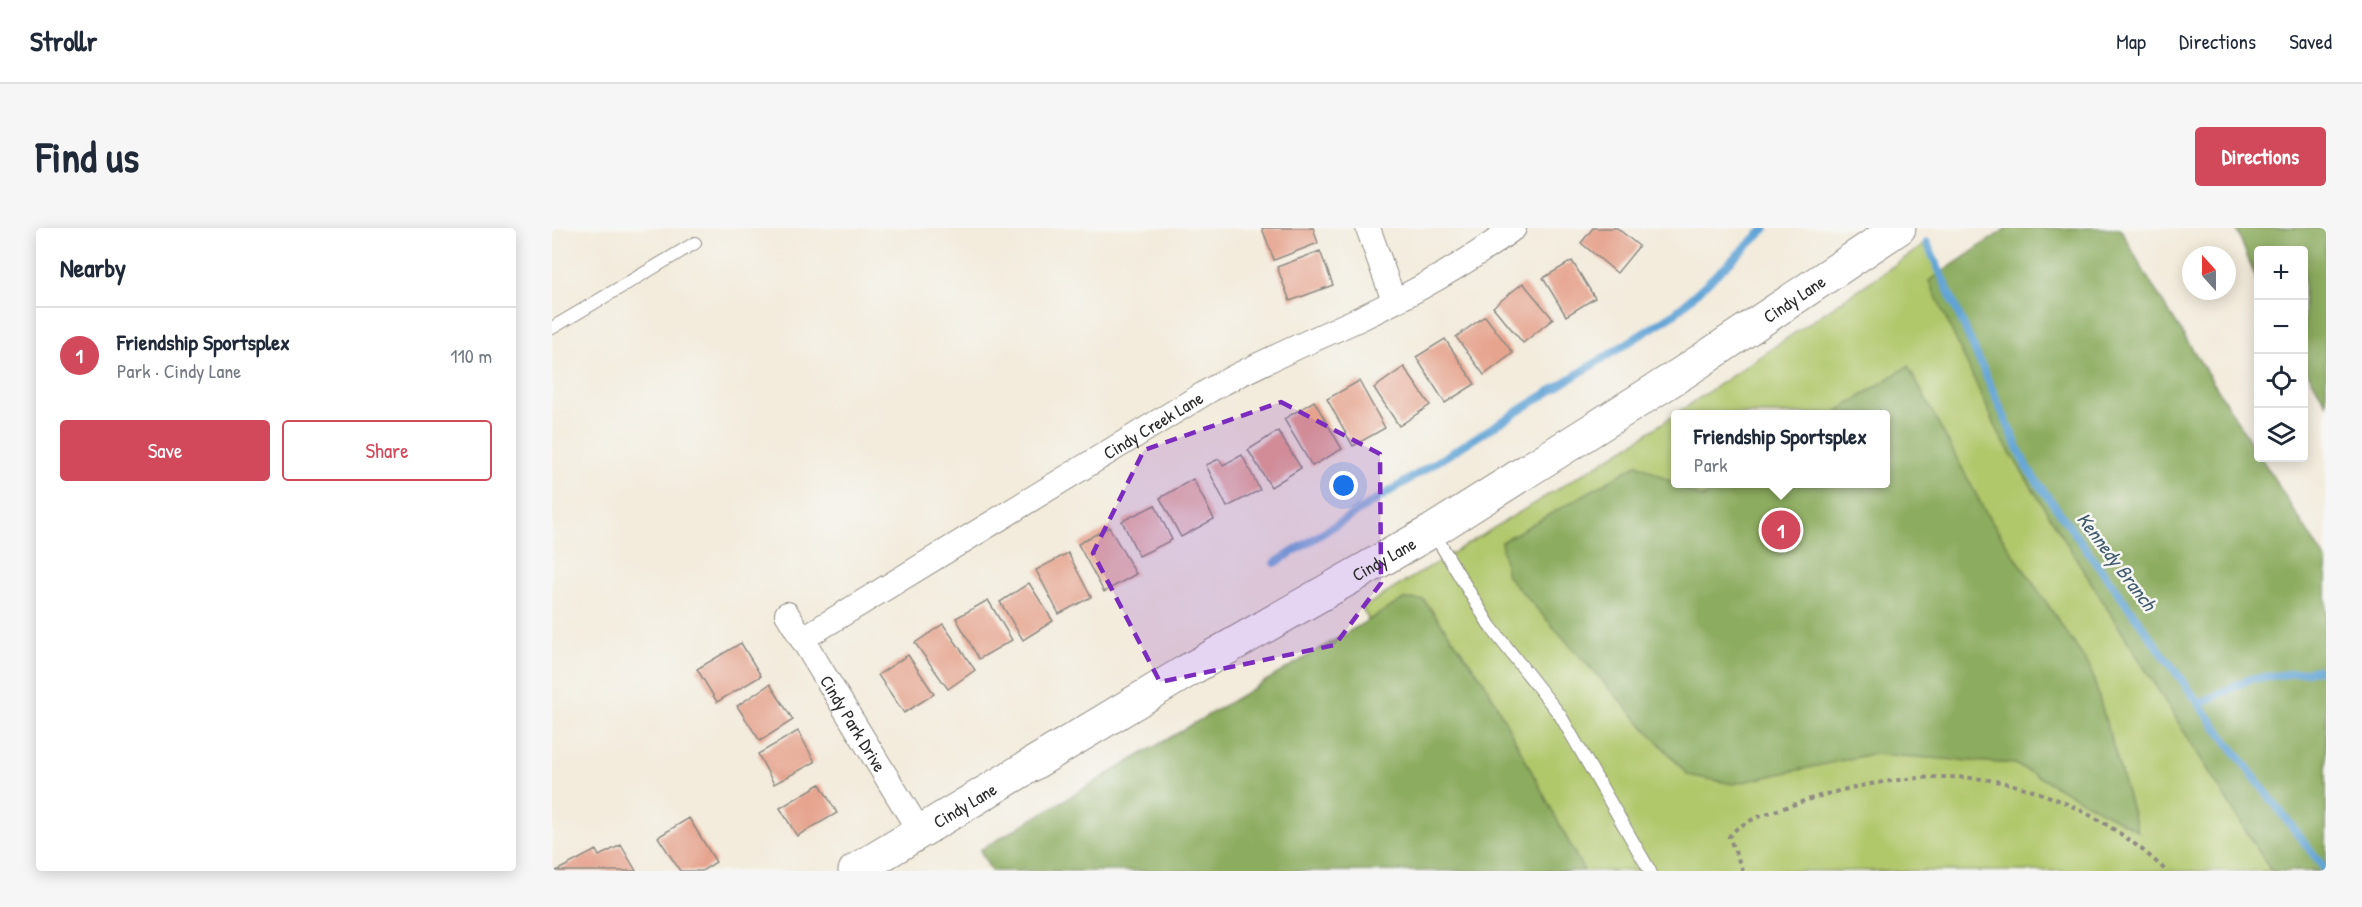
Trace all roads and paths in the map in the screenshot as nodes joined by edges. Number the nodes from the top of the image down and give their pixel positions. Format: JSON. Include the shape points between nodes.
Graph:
{"nodes":[{"id":1,"x":1368,"y":228,"type":"edge"},
{"id":2,"x":1514,"y":228,"type":"edge"},
{"id":3,"x":1899,"y":228,"type":"edge"},
{"id":4,"x":695,"y":243,"type":"dead end"},
{"id":5,"x":1394,"y":301,"type":"junction"},
{"id":6,"x":552,"y":328,"type":"edge"},
{"id":7,"x":1432,"y":531,"type":"junction"},
{"id":8,"x":787,"y":614,"type":"dead end"},
{"id":9,"x":802,"y":639,"type":"junction"},
{"id":10,"x":920,"y":832,"type":"junction"},
{"id":11,"x":855,"y":871,"type":"edge"},
{"id":12,"x":1650,"y":871,"type":"edge"},
{"id":13,"x":1743,"y":871,"type":"edge"},
{"id":14,"x":2166,"y":871,"type":"edge"}],
"edges":[{"from":1,"to":5,"type":"street"},
{"from":2,"to":5,"type":"street","name":"Cindy Creek Lane"},
{"from":3,"to":7,"type":"main road","name":"Cindy Lane","via":[[1684,372]]},
{"from":4,"to":6,"type":"lane"},
{"from":5,"to":9,"type":"street","name":"Cindy Creek Lane","via":[[1210,390]]},
{"from":7,"to":10,"type":"main road","name":"Cindy Lane","via":[[1187,671]]},
{"from":7,"to":12,"type":"lane","via":[[1490,626],[1560,715]]},
{"from":8,"to":9,"type":"street","name":"Cindy Park Drive"},
{"from":9,"to":10,"type":"street","name":"Cindy Park Drive"},
{"from":10,"to":11,"type":"main road","name":"Cindy Lane"},
{"from":13,"to":14,"type":"path","via":[[1729,837],[1740,826],[1860,785],[1915,779],[2008,783],[2056,800],[2095,818]]}]}
